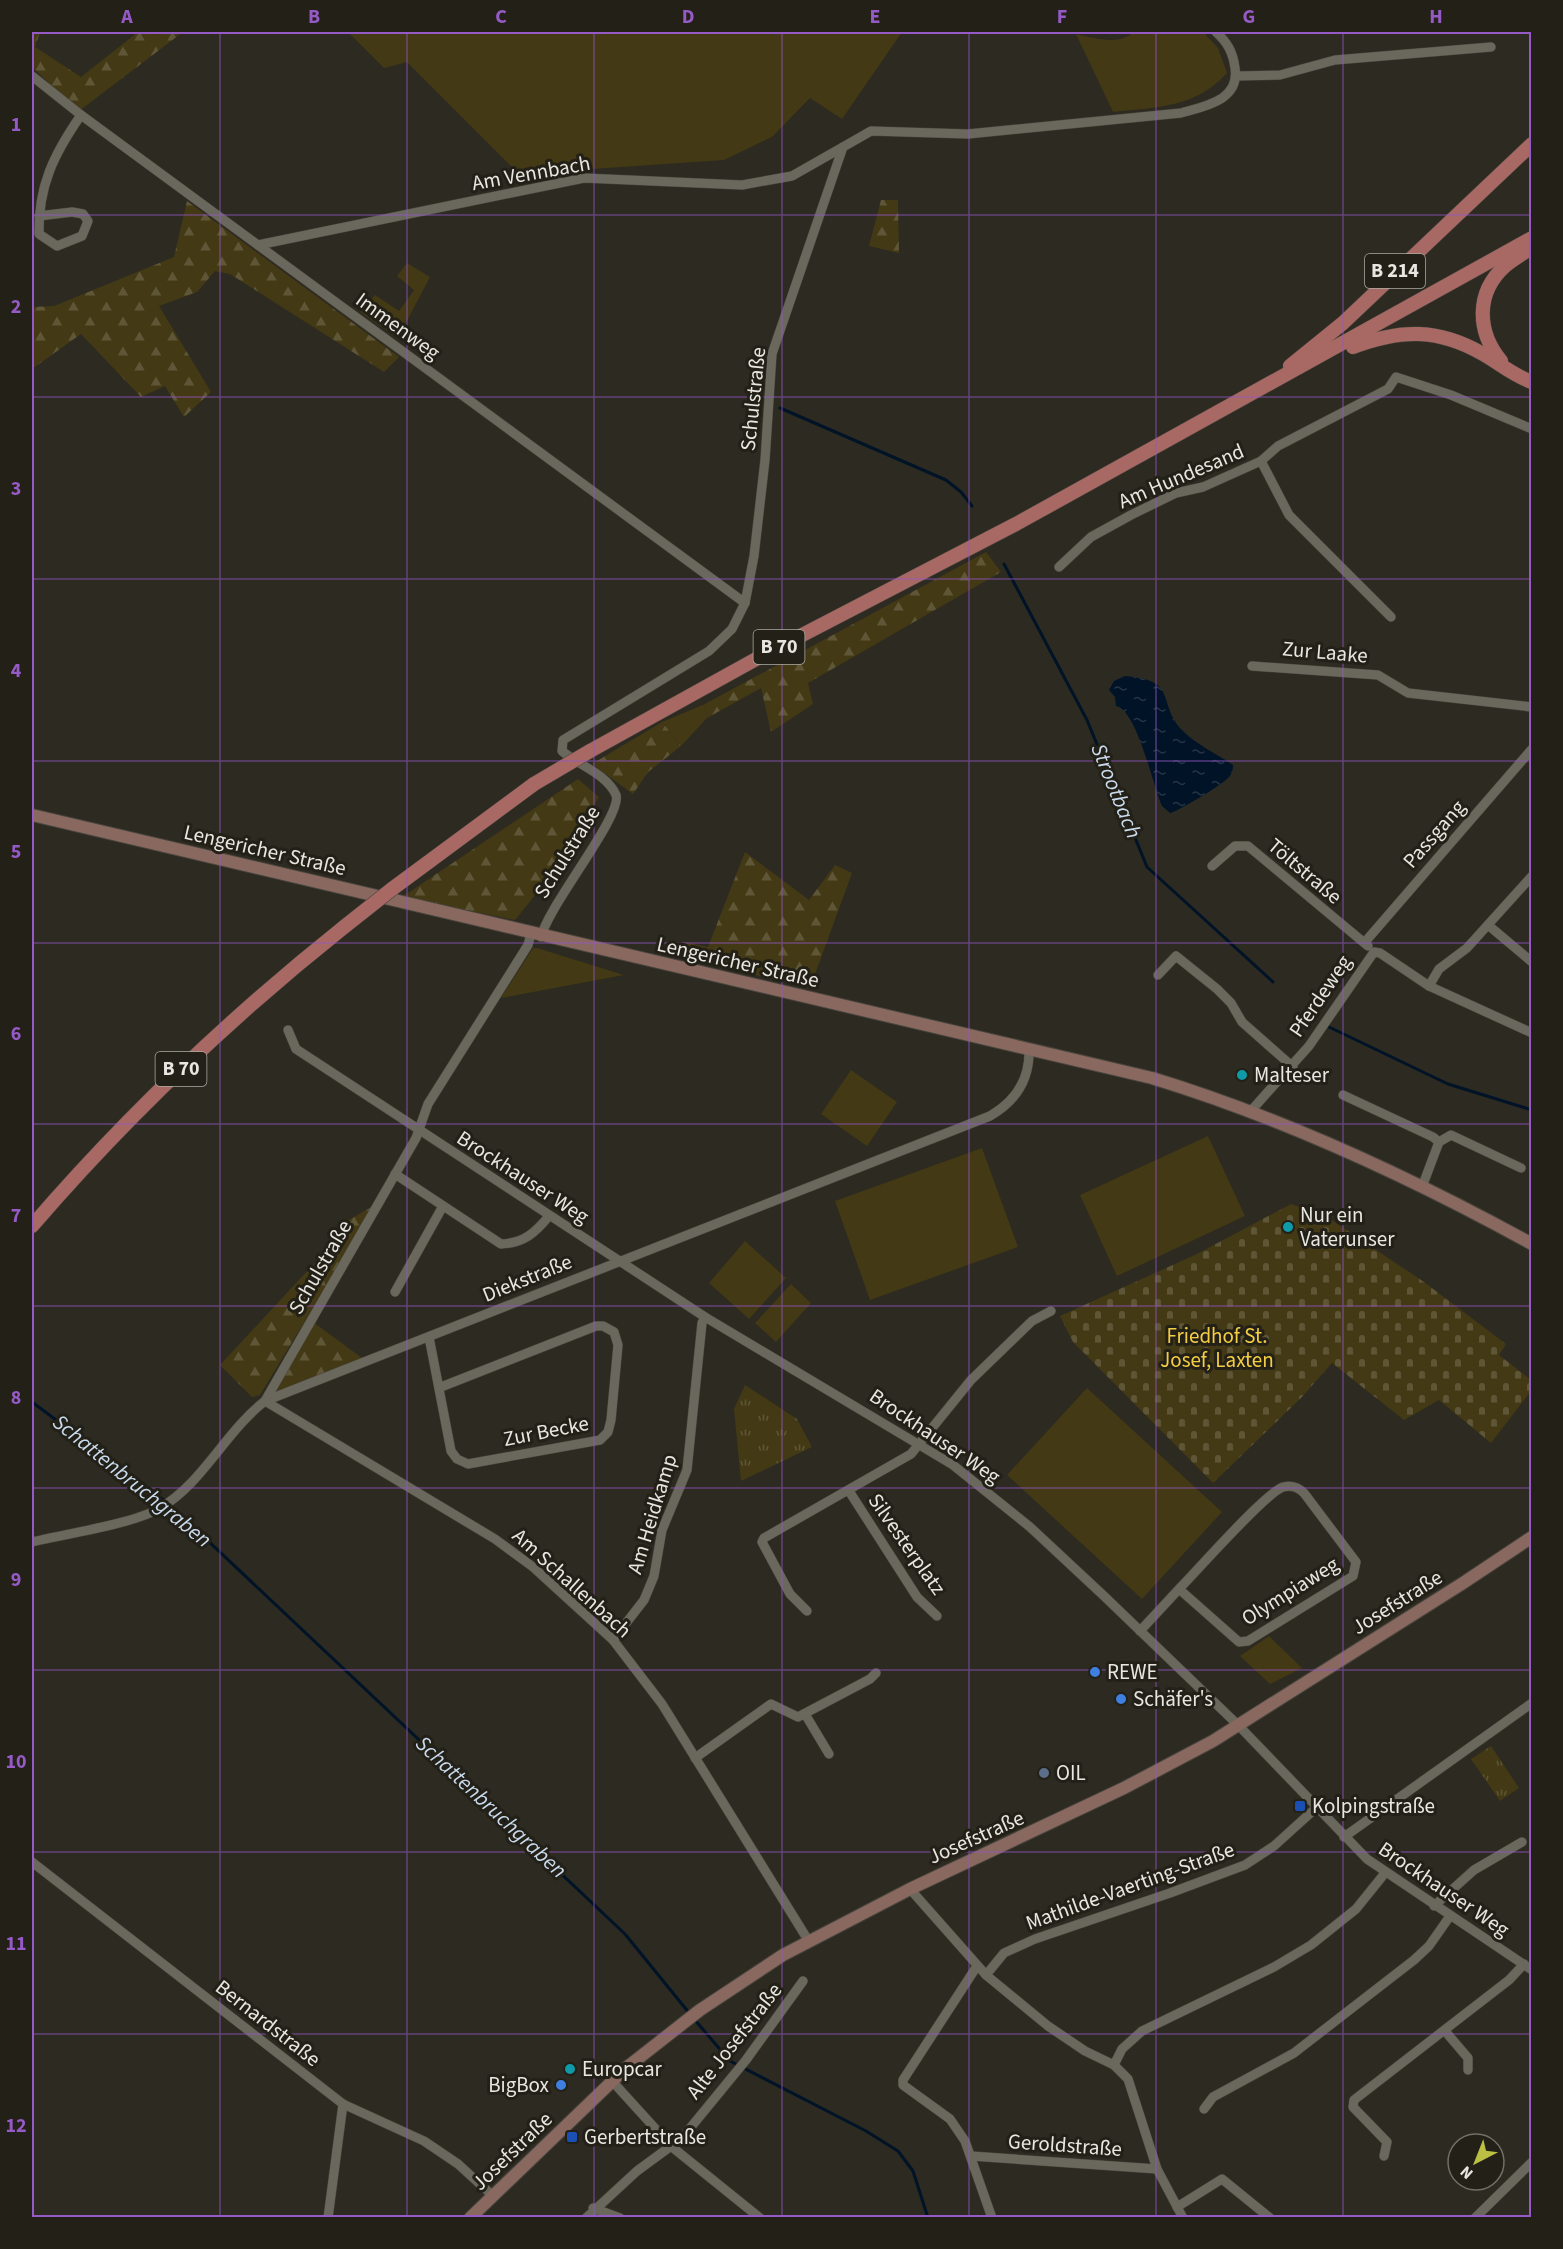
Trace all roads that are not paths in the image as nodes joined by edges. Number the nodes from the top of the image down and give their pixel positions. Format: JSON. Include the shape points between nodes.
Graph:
{"nodes":[{"id":1,"x":1216,"y":32,"type":"edge"},
{"id":2,"x":1491,"y":47,"type":"dead end"},
{"id":3,"x":32,"y":76,"type":"edge"},
{"id":4,"x":1236,"y":76,"type":"junction"},
{"id":5,"x":81,"y":115,"type":"junction"},
{"id":6,"x":1532,"y":144,"type":"edge"},
{"id":7,"x":843,"y":147,"type":"junction"},
{"id":8,"x":39,"y":216,"type":"junction"},
{"id":9,"x":1532,"y":238,"type":"edge"},
{"id":10,"x":258,"y":245,"type":"junction"},
{"id":11,"x":1532,"y":248,"type":"edge"},
{"id":12,"x":1313,"y":361,"type":"junction"},
{"id":13,"x":1508,"y":370,"type":"junction"},
{"id":14,"x":1532,"y":382,"type":"edge"},
{"id":15,"x":1254,"y":393,"type":"junction"},
{"id":16,"x":1532,"y":429,"type":"edge"},
{"id":17,"x":1261,"y":461,"type":"junction"},
{"id":18,"x":1059,"y":567,"type":"dead end"},
{"id":19,"x":745,"y":603,"type":"junction"},
{"id":20,"x":1391,"y":617,"type":"dead end"},
{"id":21,"x":1252,"y":666,"type":"dead end"},
{"id":22,"x":1532,"y":707,"type":"edge"},
{"id":23,"x":1532,"y":749,"type":"edge"},
{"id":24,"x":32,"y":815,"type":"edge"},
{"id":25,"x":1212,"y":866,"type":"dead end"},
{"id":26,"x":1532,"y":876,"type":"edge"},
{"id":27,"x":1488,"y":926,"type":"junction"},
{"id":28,"x":536,"y":936,"type":"junction"},
{"id":29,"x":1365,"y":942,"type":"junction"},
{"id":30,"x":1374,"y":952,"type":"junction"},
{"id":31,"x":1532,"y":962,"type":"edge"},
{"id":32,"x":1158,"y":975,"type":"dead end"},
{"id":33,"x":1429,"y":986,"type":"junction"},
{"id":34,"x":288,"y":1030,"type":"dead end"},
{"id":35,"x":1532,"y":1033,"type":"edge"},
{"id":36,"x":1029,"y":1049,"type":"junction"},
{"id":37,"x":1293,"y":1067,"type":"junction"},
{"id":38,"x":1343,"y":1095,"type":"dead end"},
{"id":39,"x":1249,"y":1113,"type":"junction"},
{"id":40,"x":418,"y":1131,"type":"junction"},
{"id":41,"x":1439,"y":1142,"type":"junction"},
{"id":42,"x":1521,"y":1168,"type":"dead end"},
{"id":43,"x":395,"y":1174,"type":"junction"},
{"id":44,"x":1422,"y":1187,"type":"junction"},
{"id":45,"x":442,"y":1206,"type":"junction"},
{"id":46,"x":549,"y":1216,"type":"junction"},
{"id":47,"x":32,"y":1226,"type":"edge"},
{"id":48,"x":1532,"y":1244,"type":"edge"},
{"id":49,"x":619,"y":1261,"type":"junction"},
{"id":50,"x":395,"y":1292,"type":"dead end"},
{"id":51,"x":1051,"y":1311,"type":"dead end"},
{"id":52,"x":705,"y":1317,"type":"junction"},
{"id":53,"x":429,"y":1336,"type":"junction"},
{"id":54,"x":441,"y":1388,"type":"junction"},
{"id":55,"x":265,"y":1401,"type":"junction"},
{"id":56,"x":918,"y":1443,"type":"junction"},
{"id":57,"x":849,"y":1491,"type":"junction"},
{"id":58,"x":1532,"y":1537,"type":"edge"},
{"id":59,"x":32,"y":1542,"type":"edge"},
{"id":60,"x":1179,"y":1589,"type":"junction"},
{"id":61,"x":807,"y":1611,"type":"dead end"},
{"id":62,"x":937,"y":1616,"type":"dead end"},
{"id":63,"x":1140,"y":1631,"type":"junction"},
{"id":64,"x":613,"y":1640,"type":"junction"},
{"id":65,"x":876,"y":1673,"type":"dead end"},
{"id":66,"x":1532,"y":1703,"type":"edge"},
{"id":67,"x":805,"y":1714,"type":"junction"},
{"id":68,"x":1239,"y":1726,"type":"junction"},
{"id":69,"x":829,"y":1754,"type":"dead end"},
{"id":70,"x":694,"y":1758,"type":"junction"},
{"id":71,"x":1316,"y":1809,"type":"junction"},
{"id":72,"x":1344,"y":1837,"type":"junction"},
{"id":73,"x":1522,"y":1842,"type":"dead end"},
{"id":74,"x":32,"y":1862,"type":"edge"},
{"id":75,"x":1385,"y":1873,"type":"junction"},
{"id":76,"x":910,"y":1889,"type":"junction"},
{"id":77,"x":1434,"y":1906,"type":"junction"},
{"id":78,"x":1450,"y":1916,"type":"junction"},
{"id":79,"x":808,"y":1940,"type":"junction"},
{"id":80,"x":977,"y":1966,"type":"junction"},
{"id":81,"x":1528,"y":1967,"type":"edge"},
{"id":82,"x":986,"y":1975,"type":"junction"},
{"id":83,"x":803,"y":1981,"type":"dead end"},
{"id":84,"x":1444,"y":2031,"type":"junction"},
{"id":85,"x":1114,"y":2065,"type":"junction"},
{"id":86,"x":1468,"y":2070,"type":"dead end"},
{"id":87,"x":612,"y":2081,"type":"junction"},
{"id":88,"x":343,"y":2104,"type":"junction"},
{"id":89,"x":1204,"y":2109,"type":"dead end"},
{"id":90,"x":672,"y":2147,"type":"junction"},
{"id":91,"x":971,"y":2156,"type":"junction"},
{"id":92,"x":1384,"y":2156,"type":"dead end"},
{"id":93,"x":1532,"y":2163,"type":"edge"},
{"id":94,"x":1157,"y":2169,"type":"junction"},
{"id":95,"x":493,"y":2196,"type":"junction"},
{"id":96,"x":1177,"y":2207,"type":"junction"},
{"id":97,"x":593,"y":2208,"type":"junction"},
{"id":98,"x":328,"y":2217,"type":"edge"},
{"id":99,"x":470,"y":2217,"type":"edge"},
{"id":100,"x":586,"y":2217,"type":"edge"},
{"id":101,"x":620,"y":2217,"type":"edge"},
{"id":102,"x":760,"y":2217,"type":"edge"},
{"id":103,"x":992,"y":2217,"type":"edge"},
{"id":104,"x":1183,"y":2217,"type":"edge"},
{"id":105,"x":1270,"y":2217,"type":"edge"},
{"id":106,"x":1475,"y":2217,"type":"edge"}],
"edges":[{"from":1,"to":4,"type":"street","via":[[1234,56]]},
{"from":2,"to":4,"type":"street","via":[[1335,60],[1280,75]]},
{"from":3,"to":5,"type":"street","name":"Immenweg"},
{"from":4,"to":7,"type":"street","via":[[1234,87],[1224,97],[1181,113],[968,134],[871,131]]},
{"from":5,"to":8,"type":"street","via":[[57,150],[38,208]]},
{"from":5,"to":10,"type":"street","name":"Immenweg"},
{"from":6,"to":15,"type":"main road","number":"B 214","via":[[1343,323]]},
{"from":7,"to":10,"type":"street","name":"Am Vennbach","via":[[792,176],[742,185],[584,178]]},
{"from":7,"to":19,"type":"street","name":"Schulstraße","via":[[772,354],[765,460]]},
{"from":8,"to":8,"type":"street","via":[[39,234],[57,246],[82,236],[88,221],[83,214],[72,212]]},
{"from":9,"to":12,"type":"main road","number":"B 70"},
{"from":10,"to":19,"type":"street","name":"Immenweg"},
{"from":11,"to":13,"type":"main road","via":[[1504,266],[1489,285],[1482,303],[1484,333]]},
{"from":12,"to":13,"type":"main road","via":[[1368,341],[1414,332],[1460,341]]},
{"from":12,"to":15,"type":"main road","number":"B 70"},
{"from":13,"to":14,"type":"main road"},
{"from":15,"to":47,"type":"main road","number":"B 70","bridge":true,"via":[[1016,524],[758,658],[534,784],[286,973],[158,1090]]},
{"from":16,"to":17,"type":"street","name":"Am Hundesand","via":[[1396,377],[1388,389],[1278,446]]},
{"from":17,"to":18,"type":"street","name":"Am Hundesand","via":[[1203,487],[1176,493],[1131,515],[1091,537]]},
{"from":17,"to":20,"type":"street","name":"Am Hundesand","via":[[1289,515]]},
{"from":19,"to":28,"type":"street","name":"Schulstraße","via":[[732,629],[709,651],[563,740],[562,751],[607,784],[617,802],[609,822]]},
{"from":21,"to":22,"type":"street","name":"Zur Laake","via":[[1377,675],[1408,693]]},
{"from":23,"to":29,"type":"street","name":"Passgang"},
{"from":24,"to":28,"type":"main road","name":"Lengericher Straße"},
{"from":25,"to":29,"type":"street","name":"Töltstraße","via":[[1235,846],[1248,846]]},
{"from":26,"to":27,"type":"street"},
{"from":27,"to":31,"type":"street"},
{"from":27,"to":33,"type":"street","via":[[1439,969]]},
{"from":28,"to":36,"type":"main road","name":"Lengericher Straße"},
{"from":28,"to":40,"type":"street","name":"Schulstraße","via":[[428,1104]]},
{"from":29,"to":30,"type":"street","name":"Töltstraße"},
{"from":30,"to":33,"type":"street","name":"Pferdeweg","via":[[1380,952]]},
{"from":30,"to":37,"type":"street","name":"Pferdeweg"},
{"from":32,"to":37,"type":"street","via":[[1176,956],[1217,988],[1242,1022]]},
{"from":33,"to":35,"type":"street","name":"Pferdeweg"},
{"from":34,"to":40,"type":"street","name":"Brockhauser Weg","via":[[297,1049]]},
{"from":36,"to":39,"type":"main road","name":"Lengericher Straße","via":[[1152,1078]]},
{"from":36,"to":49,"type":"street","name":"Diekstraße","via":[[1026,1080],[1009,1103],[990,1116]]},
{"from":37,"to":39,"type":"street","name":"Pferdeweg"},
{"from":38,"to":41,"type":"street"},
{"from":39,"to":44,"type":"main road","name":"Lengericher Straße"},
{"from":40,"to":43,"type":"street","name":"Schulstraße"},
{"from":40,"to":46,"type":"street","name":"Brockhauser Weg"},
{"from":41,"to":42,"type":"street","via":[[1451,1135]]},
{"from":41,"to":44,"type":"street"},
{"from":43,"to":45,"type":"street"},
{"from":43,"to":55,"type":"street","name":"Schulstraße"},
{"from":44,"to":48,"type":"main road","name":"Lengericher Straße"},
{"from":45,"to":46,"type":"street","via":[[501,1244],[525,1240]]},
{"from":45,"to":50,"type":"street"},
{"from":46,"to":49,"type":"street","name":"Brockhauser Weg"},
{"from":49,"to":52,"type":"street","name":"Brockhauser Weg"},
{"from":49,"to":53,"type":"street","name":"Diekstraße"},
{"from":51,"to":56,"type":"street","name":"Silvesterplatz","via":[[1032,1321],[1003,1347]]},
{"from":52,"to":56,"type":"street","name":"Brockhauser Weg"},
{"from":52,"to":64,"type":"street","name":"Am Heidkamp","via":[[687,1470],[662,1530],[654,1576],[644,1600]]},
{"from":53,"to":54,"type":"street","name":"Zur Becke"},
{"from":53,"to":55,"type":"street","name":"Diekstraße"},
{"from":54,"to":54,"type":"street","name":"Zur Becke","via":[[451,1451],[468,1464],[600,1440],[608,1432],[611,1420],[618,1345],[614,1332],[596,1326]]},
{"from":55,"to":59,"type":"street","name":"Diekstraße","via":[[162,1508]]},
{"from":55,"to":64,"type":"street","name":"Am Schallenbach","via":[[495,1539],[533,1567]]},
{"from":56,"to":57,"type":"street","name":"Silvesterplatz","via":[[911,1454]]},
{"from":56,"to":63,"type":"street","name":"Brockhauser Weg","via":[[991,1494]]},
{"from":57,"to":61,"type":"street","name":"Silvesterplatz","via":[[762,1542],[790,1594]]},
{"from":57,"to":62,"type":"street","name":"Silvesterplatz","via":[[917,1597]]},
{"from":58,"to":68,"type":"main road","name":"Josefstraße"},
{"from":60,"to":60,"type":"street","name":"Olympiaweg","via":[[1229,1635],[1239,1642],[1248,1641],[1353,1576],[1356,1562],[1304,1493],[1299,1488],[1285,1487],[1264,1501]]},
{"from":60,"to":63,"type":"street","name":"Olympiaweg"},
{"from":63,"to":68,"type":"street","name":"Brockhauser Weg"},
{"from":64,"to":70,"type":"street","name":"Am Schallenbach","via":[[662,1704]]},
{"from":65,"to":67,"type":"street"},
{"from":66,"to":72,"type":"street"},
{"from":67,"to":69,"type":"street"},
{"from":67,"to":70,"type":"street","via":[[798,1717],[771,1704]]},
{"from":68,"to":71,"type":"street","name":"Brockhauser Weg"},
{"from":68,"to":76,"type":"main road","name":"Josefstraße","via":[[1114,1794]]},
{"from":70,"to":79,"type":"street","name":"Am Schallenbach"},
{"from":71,"to":72,"type":"street","name":"Brockhauser Weg"},
{"from":71,"to":82,"type":"street","name":"Mathilde-Vaerting-Straße","via":[[1274,1846],[1245,1865],[1035,1939],[1004,1953]]},
{"from":72,"to":75,"type":"street","name":"Brockhauser Weg"},
{"from":73,"to":77,"type":"street","via":[[1474,1870]]},
{"from":74,"to":88,"type":"street","name":"Bernardstraße"},
{"from":75,"to":77,"type":"street","name":"Brockhauser Weg"},
{"from":75,"to":85,"type":"street","via":[[1356,1909],[1311,1945],[1142,2031],[1122,2049]]},
{"from":76,"to":79,"type":"main road","name":"Josefstraße"},
{"from":76,"to":80,"type":"street"},
{"from":77,"to":78,"type":"street","name":"Brockhauser Weg"},
{"from":78,"to":81,"type":"street","name":"Brockhauser Weg"},
{"from":78,"to":89,"type":"street","via":[[1429,1946],[1397,1974],[1294,2053],[1213,2097]]},
{"from":79,"to":87,"type":"main road","name":"Josefstraße","via":[[686,2020]]},
{"from":80,"to":82,"type":"street"},
{"from":80,"to":91,"type":"street","via":[[903,2080],[908,2089],[950,2119]]},
{"from":81,"to":84,"type":"street"},
{"from":82,"to":85,"type":"street","via":[[1068,2041]]},
{"from":83,"to":90,"type":"street","name":"Alte Josefstraße","via":[[736,2073]]},
{"from":84,"to":86,"type":"street","via":[[1468,2058]]},
{"from":84,"to":92,"type":"street","via":[[1352,2103],[1387,2142]]},
{"from":85,"to":94,"type":"street","via":[[1128,2079]]},
{"from":87,"to":90,"type":"street"},
{"from":87,"to":95,"type":"main road","name":"Josefstraße"},
{"from":88,"to":95,"type":"street","name":"Bernardstraße","via":[[424,2141],[458,2164]]},
{"from":88,"to":98,"type":"street"},
{"from":90,"to":97,"type":"street","name":"Alte Josefstraße"},
{"from":90,"to":102,"type":"street"},
{"from":91,"to":94,"type":"street","name":"Geroldstraße"},
{"from":91,"to":103,"type":"street"},
{"from":93,"to":106,"type":"street"},
{"from":94,"to":96,"type":"street"},
{"from":95,"to":99,"type":"main road","name":"Josefstraße"},
{"from":96,"to":104,"type":"street"},
{"from":96,"to":105,"type":"street","via":[[1222,2179]]},
{"from":97,"to":100,"type":"street","name":"Alte Josefstraße"},
{"from":97,"to":101,"type":"street"}]}
